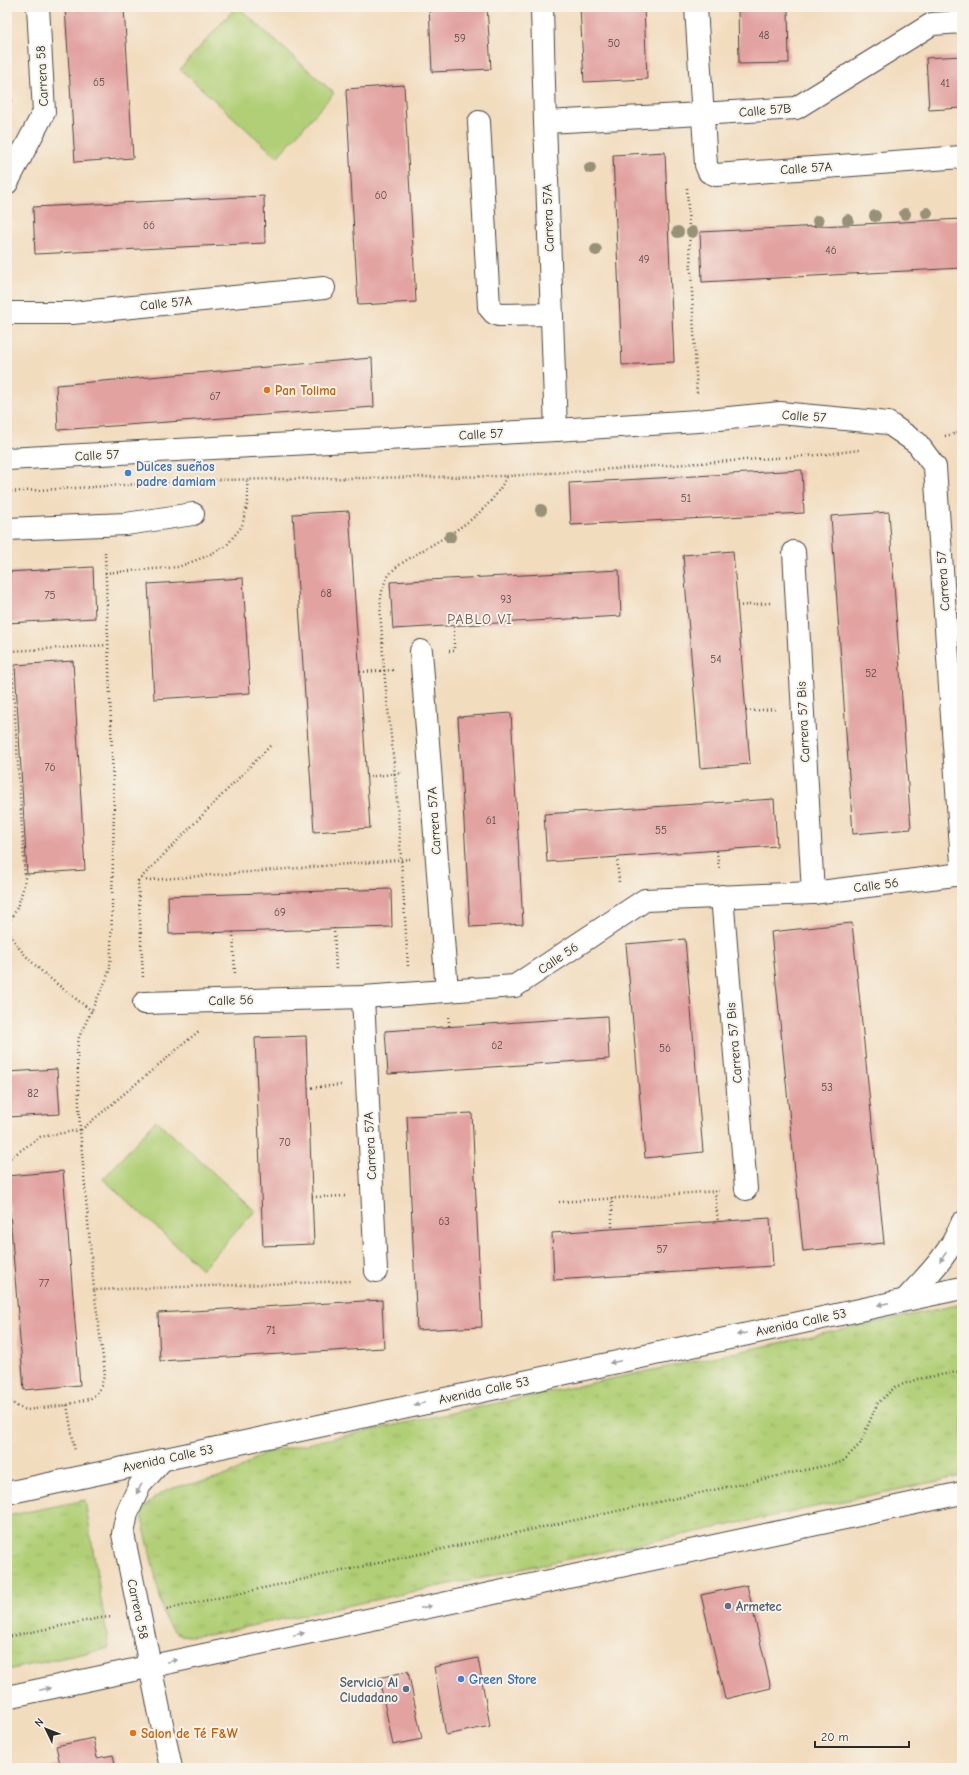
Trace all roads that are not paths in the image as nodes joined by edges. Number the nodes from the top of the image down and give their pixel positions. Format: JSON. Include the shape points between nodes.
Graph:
{"nodes":[{"id":1,"x":38,"y":7,"type":"edge"},
{"id":2,"x":542,"y":7,"type":"edge"},
{"id":3,"x":696,"y":7,"type":"edge"},
{"id":4,"x":962,"y":22,"type":"edge"},
{"id":5,"x":704,"y":114,"type":"junction"},
{"id":6,"x":479,"y":122,"type":"dead end"},
{"id":7,"x":544,"y":122,"type":"junction"},
{"id":8,"x":962,"y":157,"type":"edge"},
{"id":9,"x":7,"y":183,"type":"edge"},
{"id":10,"x":324,"y":288,"type":"dead end"},
{"id":11,"x":7,"y":313,"type":"edge"},
{"id":12,"x":551,"y":314,"type":"junction"},
{"id":13,"x":556,"y":430,"type":"junction"},
{"id":14,"x":7,"y":459,"type":"edge"},
{"id":15,"x":935,"y":467,"type":"joint"},
{"id":16,"x":193,"y":514,"type":"dead end"},
{"id":17,"x":7,"y":529,"type":"edge"},
{"id":18,"x":794,"y":552,"type":"dead end"},
{"id":19,"x":421,"y":659,"type":"road end"},
{"id":20,"x":962,"y":863,"type":"edge"},
{"id":21,"x":962,"y":874,"type":"edge"},
{"id":22,"x":812,"y":893,"type":"junction"},
{"id":23,"x":722,"y":896,"type":"junction"},
{"id":24,"x":447,"y":991,"type":"junction"},
{"id":25,"x":363,"y":997,"type":"junction"},
{"id":26,"x":144,"y":1003,"type":"road end"},
{"id":27,"x":746,"y":1189,"type":"road end"},
{"id":28,"x":962,"y":1223,"type":"edge"},
{"id":29,"x":376,"y":1271,"type":"road end"},
{"id":30,"x":962,"y":1288,"type":"edge"},
{"id":31,"x":906,"y":1299,"type":"junction"},
{"id":32,"x":163,"y":1459,"type":"junction"},
{"id":33,"x":7,"y":1493,"type":"edge"},
{"id":34,"x":962,"y":1493,"type":"edge"},
{"id":35,"x":150,"y":1666,"type":"junction"},
{"id":36,"x":7,"y":1697,"type":"edge"},
{"id":37,"x":171,"y":1768,"type":"edge"}],
"edges":[{"from":1,"to":9,"type":"street","name":"Carrera 58","via":[[44,112]]},
{"from":2,"to":7,"type":"street","name":"Carrera 57A"},
{"from":3,"to":5,"type":"street"},
{"from":4,"to":5,"type":"street","name":"Calle 57B","via":[[932,24],[796,108]]},
{"from":5,"to":7,"type":"street","name":"Calle 57B"},
{"from":5,"to":8,"type":"street","name":"Calle 57A","via":[[706,165],[709,172],[716,175]]},
{"from":6,"to":12,"type":"street","via":[[489,307],[499,315]]},
{"from":7,"to":12,"type":"street","name":"Carrera 57A"},
{"from":10,"to":11,"type":"street","name":"Calle 57A","via":[[72,313]]},
{"from":12,"to":13,"type":"street","name":"Carrera 57A"},
{"from":13,"to":14,"type":"street","name":"Calle 57"},
{"from":13,"to":15,"type":"street","name":"Calle 57","via":[[780,413],[888,423],[917,442]]},
{"from":15,"to":20,"type":"street","name":"Carrera 57"},
{"from":16,"to":17,"type":"street","via":[[133,523]]},
{"from":18,"to":22,"type":"street","name":"Carrera 57 Bis"},
{"from":19,"to":24,"type":"street","name":"Carrera 57A"},
{"from":21,"to":22,"type":"street","name":"Calle 56"},
{"from":22,"to":23,"type":"street","name":"Calle 56"},
{"from":23,"to":24,"type":"street","name":"Calle 56","via":[[645,900],[515,986]]},
{"from":23,"to":27,"type":"street","name":"Carrera 57 Bis"},
{"from":24,"to":25,"type":"street","name":"Calle 56"},
{"from":25,"to":26,"type":"street","name":"Calle 56"},
{"from":25,"to":29,"type":"street","name":"Carrera 57A"},
{"from":28,"to":31,"type":"street","one_way":true,"via":[[957,1238],[937,1266]]},
{"from":30,"to":31,"type":"street","name":"Avenida Calle 53"},
{"from":31,"to":32,"type":"street","name":"Avenida Calle 53","one_way":true},
{"from":32,"to":33,"type":"street","name":"Avenida Calle 53"},
{"from":32,"to":35,"type":"street","name":"Carrera 58","one_way":true,"via":[[140,1485],[127,1513],[123,1534]]},
{"from":35,"to":34,"type":"street","one_way":true},
{"from":36,"to":35,"type":"street","one_way":true},
{"from":35,"to":37,"type":"street","name":"Carrera 58"}]}
